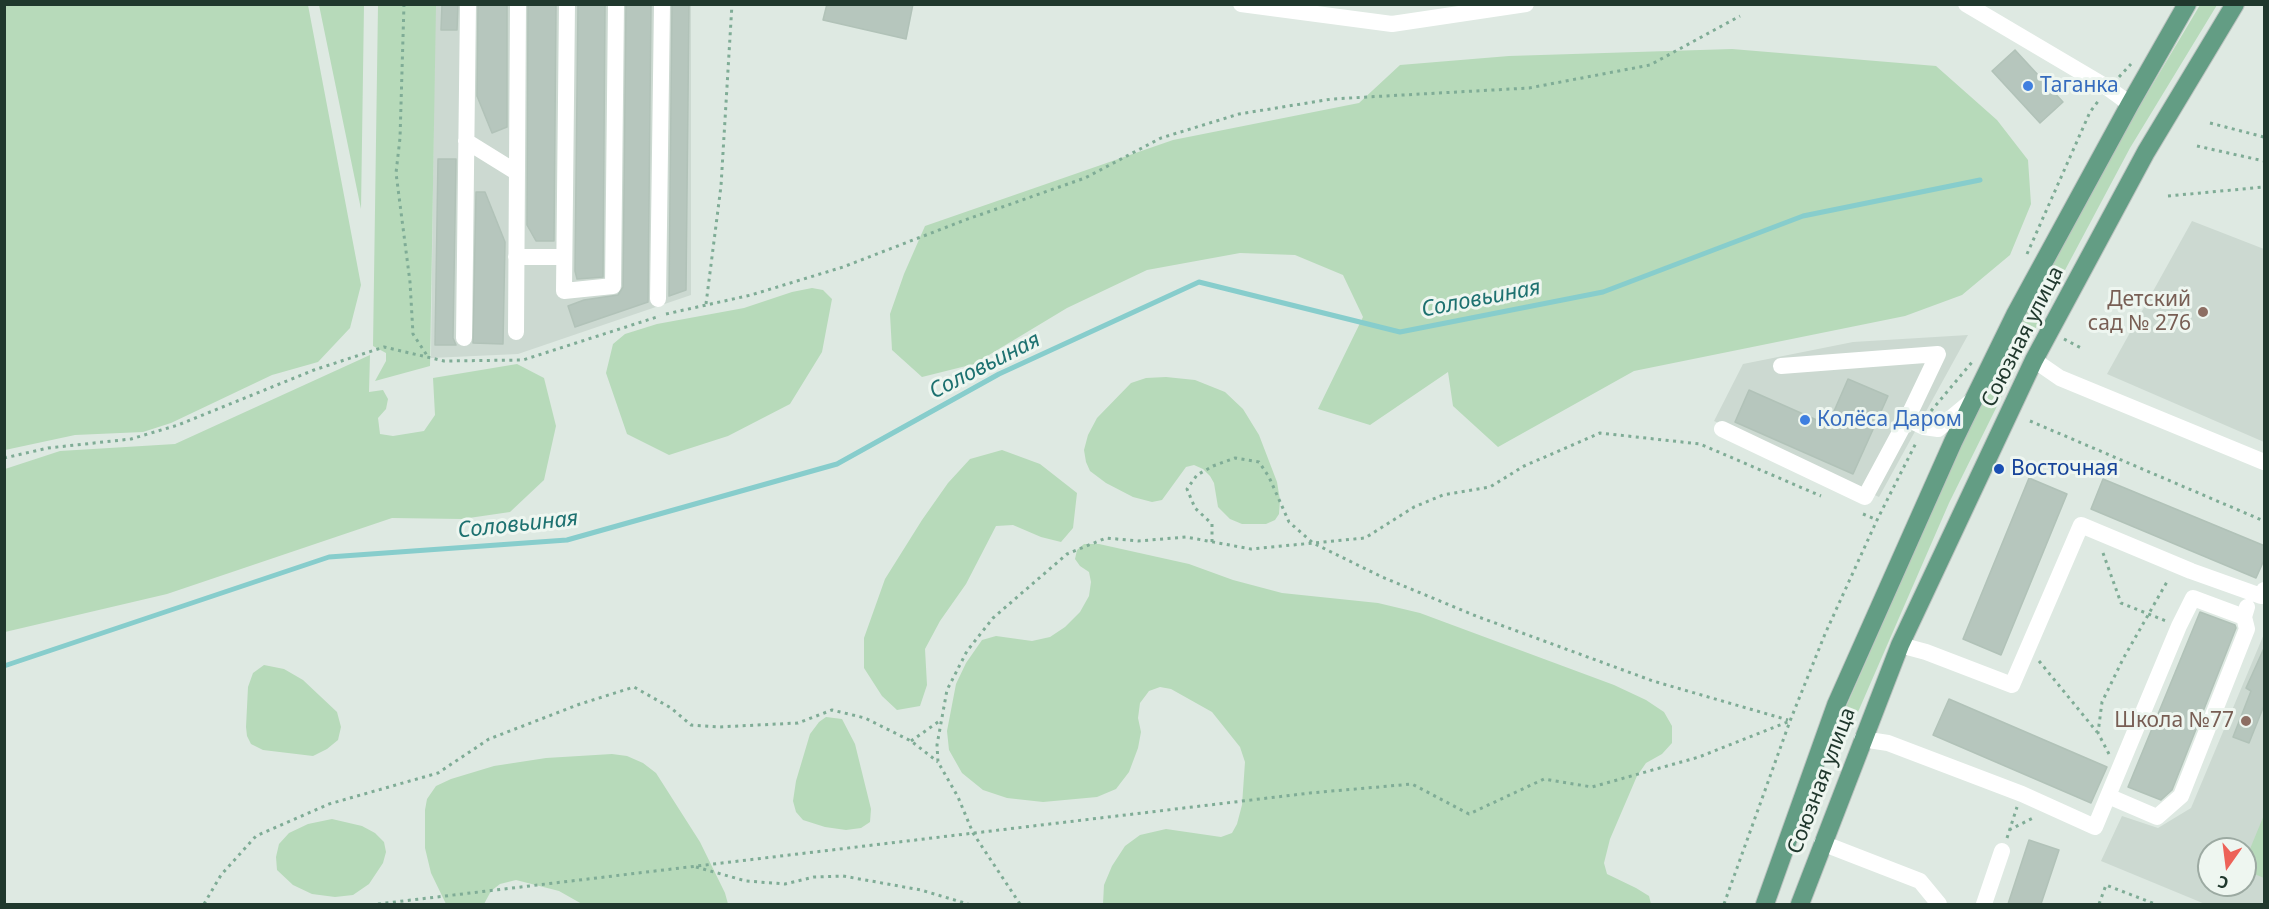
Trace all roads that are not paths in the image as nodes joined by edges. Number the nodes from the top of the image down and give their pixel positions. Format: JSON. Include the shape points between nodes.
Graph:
{"nodes":[{"id":1,"x":468,"y":4,"type":"edge"},
{"id":2,"x":518,"y":4,"type":"edge"},
{"id":3,"x":567,"y":4,"type":"edge"},
{"id":4,"x":616,"y":4,"type":"edge"},
{"id":5,"x":662,"y":4,"type":"edge"},
{"id":6,"x":1240,"y":4,"type":"edge"},
{"id":7,"x":1526,"y":4,"type":"edge"},
{"id":8,"x":1966,"y":4,"type":"edge"},
{"id":9,"x":2187,"y":4,"type":"edge"},
{"id":10,"x":2235,"y":4,"type":"edge"},
{"id":11,"x":1986,"y":10,"type":"edge"},
{"id":12,"x":2130,"y":104,"type":"junction"},
{"id":13,"x":466,"y":141,"type":"junction"},
{"id":14,"x":516,"y":172,"type":"junction"},
{"id":15,"x":564,"y":256,"type":"junction"},
{"id":16,"x":516,"y":258,"type":"junction"},
{"id":17,"x":658,"y":299,"type":"dead end"},
{"id":18,"x":516,"y":332,"type":"dead end"},
{"id":19,"x":464,"y":338,"type":"dead end"},
{"id":20,"x":2034,"y":360,"type":"junction"},
{"id":21,"x":1781,"y":366,"type":"dead end"},
{"id":22,"x":1974,"y":399,"type":"junction"},
{"id":23,"x":1907,"y":419,"type":"junction"},
{"id":24,"x":1722,"y":429,"type":"dead end"},
{"id":25,"x":2265,"y":462,"type":"edge"},
{"id":26,"x":2263,"y":593,"type":"edge"},
{"id":27,"x":2244,"y":617,"type":"junction"},
{"id":28,"x":1900,"y":645,"type":"junction"},
{"id":29,"x":1862,"y":739,"type":"junction"},
{"id":30,"x":2108,"y":796,"type":"junction"},
{"id":31,"x":1822,"y":843,"type":"junction"},
{"id":32,"x":2002,"y":851,"type":"road end"},
{"id":33,"x":1765,"y":904,"type":"edge"},
{"id":34,"x":1800,"y":904,"type":"edge"},
{"id":35,"x":1939,"y":904,"type":"edge"},
{"id":36,"x":1984,"y":904,"type":"edge"}],
"edges":[{"from":1,"to":13,"type":"street"},
{"from":2,"to":14,"type":"street"},
{"from":3,"to":15,"type":"street"},
{"from":4,"to":15,"type":"street","via":[[613,286],[564,291]]},
{"from":5,"to":17,"type":"street"},
{"from":6,"to":7,"type":"street","via":[[1392,24]]},
{"from":8,"to":11,"type":"street"},
{"from":9,"to":12,"type":"main road","name":"Союзная улица"},
{"from":10,"to":20,"type":"main road","name":"Союзная улица","via":[[2146,152]]},
{"from":11,"to":12,"type":"street"},
{"from":12,"to":22,"type":"main road","name":"Союзная улица","via":[[2008,327]]},
{"from":13,"to":14,"type":"street"},
{"from":13,"to":19,"type":"street"},
{"from":14,"to":16,"type":"street"},
{"from":15,"to":16,"type":"street"},
{"from":16,"to":18,"type":"street"},
{"from":20,"to":25,"type":"street","via":[[2060,378]]},
{"from":20,"to":28,"type":"main road","name":"Союзная улица"},
{"from":21,"to":23,"type":"street","via":[[1938,354]]},
{"from":22,"to":23,"type":"street","via":[[1938,429],[1924,428]]},
{"from":22,"to":33,"type":"main road","name":"Союзная улица","via":[[1836,705]]},
{"from":23,"to":24,"type":"street","via":[[1865,497]]},
{"from":26,"to":27,"type":"street","via":[[2248,603]]},
{"from":26,"to":28,"type":"street","via":[[2176,565],[2081,525],[2012,685]]},
{"from":27,"to":30,"type":"street","via":[[2193,598]]},
{"from":27,"to":30,"type":"street","via":[[2247,628],[2181,796],[2157,816]]},
{"from":28,"to":29,"type":"main road","name":"Союзная улица"},
{"from":29,"to":30,"type":"street","via":[[1888,743],[2095,826]]},
{"from":29,"to":31,"type":"main road","name":"Союзная улица"},
{"from":31,"to":34,"type":"main road","name":"Союзная улица"},
{"from":31,"to":35,"type":"street","via":[[1920,881]]},
{"from":32,"to":36,"type":"street"}]}
